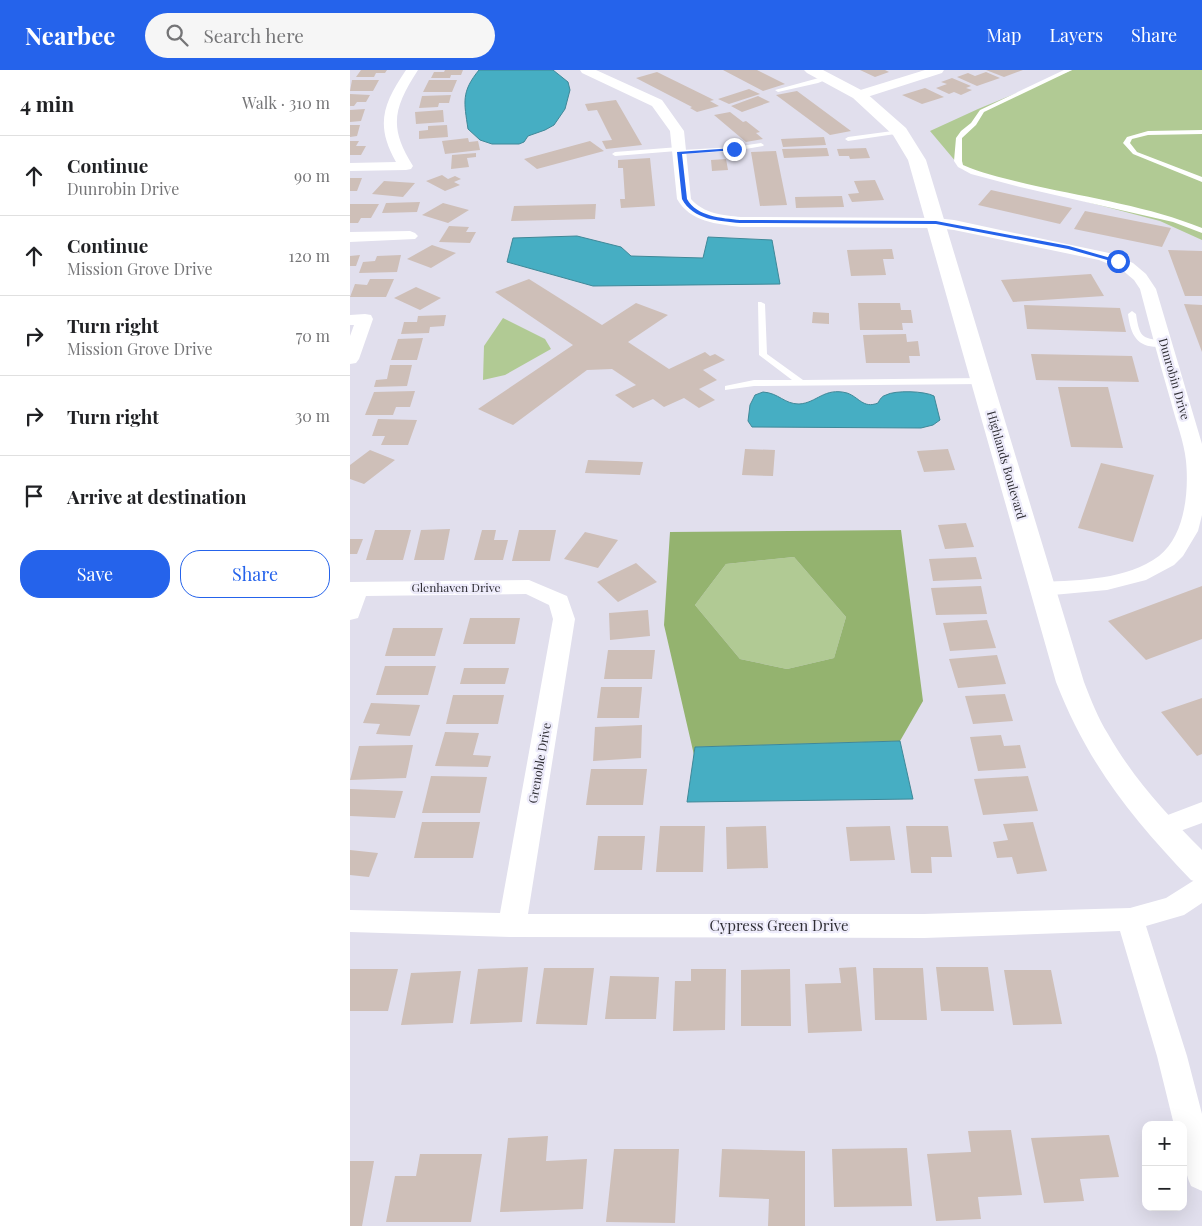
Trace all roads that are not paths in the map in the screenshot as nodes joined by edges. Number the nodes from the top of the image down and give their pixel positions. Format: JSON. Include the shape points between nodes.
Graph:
{"nodes":[{"id":1,"x":412,"y":70,"type":"edge"},
{"id":2,"x":586,"y":70,"type":"edge"},
{"id":3,"x":938,"y":70,"type":"edge"},
{"id":4,"x":1069,"y":70,"type":"edge"},
{"id":5,"x":819,"y":74,"type":"edge"},
{"id":6,"x":778,"y":90,"type":"dead end"},
{"id":7,"x":858,"y":95,"type":"junction"},
{"id":8,"x":900,"y":132,"type":"junction"},
{"id":9,"x":1200,"y":133,"type":"edge"},
{"id":10,"x":848,"y":139,"type":"dead end"},
{"id":11,"x":761,"y":145,"type":"dead end"},
{"id":12,"x":680,"y":151,"type":"junction"},
{"id":13,"x":615,"y":154,"type":"dead end"},
{"id":14,"x":350,"y":167,"type":"edge"},
{"id":15,"x":1202,"y":180,"type":"edge"},
{"id":16,"x":936,"y":222,"type":"junction"},
{"id":17,"x":1202,"y":231,"type":"edge"},
{"id":18,"x":410,"y":236,"type":"dead end"},
{"id":19,"x":350,"y":237,"type":"edge"},
{"id":20,"x":762,"y":304,"type":"dead end"},
{"id":21,"x":1132,"y":314,"type":"dead end"},
{"id":22,"x":357,"y":319,"type":"edge"},
{"id":23,"x":1164,"y":344,"type":"junction"},
{"id":24,"x":350,"y":359,"type":"edge"},
{"id":25,"x":982,"y":381,"type":"junction"},
{"id":26,"x":800,"y":382,"type":"junction"},
{"id":27,"x":728,"y":388,"type":"dead end"},
{"id":28,"x":354,"y":589,"type":"edge"},
{"id":29,"x":1042,"y":589,"type":"junction"},
{"id":30,"x":559,"y":602,"type":"joint"},
{"id":31,"x":350,"y":613,"type":"edge"},
{"id":32,"x":1202,"y":812,"type":"edge"},
{"id":33,"x":1161,"y":828,"type":"junction"},
{"id":34,"x":1202,"y":871,"type":"edge"},
{"id":35,"x":1202,"y":890,"type":"edge"},
{"id":36,"x":1130,"y":919,"type":"junction"},
{"id":37,"x":350,"y":921,"type":"edge"},
{"id":38,"x":512,"y":925,"type":"junction"},
{"id":39,"x":1202,"y":1175,"type":"edge"}],
"edges":[{"from":1,"to":14,"type":"street","via":[[402,85],[388,121],[398,154],[406,166]]},
{"from":2,"to":12,"type":"street","name":"Dunrobin Drive","via":[[657,103],[677,131]]},
{"from":3,"to":7,"type":"street"},
{"from":4,"to":17,"type":"lane","via":[[982,111],[959,138],[960,166],[1016,183],[1175,220]]},
{"from":5,"to":6,"type":"lane","via":[[816,82]]},
{"from":5,"to":7,"type":"street","name":"Highlands Boulevard"},
{"from":7,"to":8,"type":"street","name":"Highlands Boulevard"},
{"from":8,"to":10,"type":"lane"},
{"from":8,"to":16,"type":"street","name":"Highlands Boulevard","via":[[917,160]]},
{"from":9,"to":15,"type":"lane","via":[[1141,134],[1129,138],[1126,143],[1134,153]]},
{"from":11,"to":12,"type":"lane"},
{"from":12,"to":13,"type":"lane"},
{"from":12,"to":16,"type":"street","name":"Dunrobin Drive","via":[[684,199],[693,209],[707,216],[740,222]]},
{"from":16,"to":23,"type":"street","name":"Dunrobin Drive","via":[[1090,252],[1128,266],[1148,289]]},
{"from":16,"to":25,"type":"street","name":"Highlands Boulevard"},
{"from":18,"to":19,"type":"street"},
{"from":20,"to":26,"type":"lane","via":[[763,355]]},
{"from":21,"to":23,"type":"lane","via":[[1134,334],[1146,342]]},
{"from":22,"to":24,"type":"street"},
{"from":23,"to":29,"type":"street","name":"Dunrobin Drive","via":[[1192,442],[1196,469],[1188,534],[1166,560],[1126,579],[1078,588]]},
{"from":25,"to":26,"type":"lane"},
{"from":25,"to":29,"type":"street","name":"Highlands Boulevard"},
{"from":26,"to":27,"type":"lane","via":[[754,383]]},
{"from":28,"to":30,"type":"street","name":"Glenhaven Drive","via":[[529,587]]},
{"from":28,"to":31,"type":"street"},
{"from":29,"to":33,"type":"street","name":"Highlands Boulevard","via":[[1070,682],[1087,723],[1122,779]]},
{"from":30,"to":38,"type":"street","name":"Grenoble Drive","via":[[564,618]]},
{"from":32,"to":33,"type":"street"},
{"from":33,"to":34,"type":"street","name":"Highlands Boulevard"},
{"from":35,"to":36,"type":"street","name":"Cypress Green Drive","via":[[1174,907]]},
{"from":36,"to":38,"type":"street","name":"Cypress Green Drive","via":[[924,926]]},
{"from":36,"to":39,"type":"street","via":[[1172,1056]]},
{"from":37,"to":38,"type":"street","name":"Cypress Green Drive"}]}
